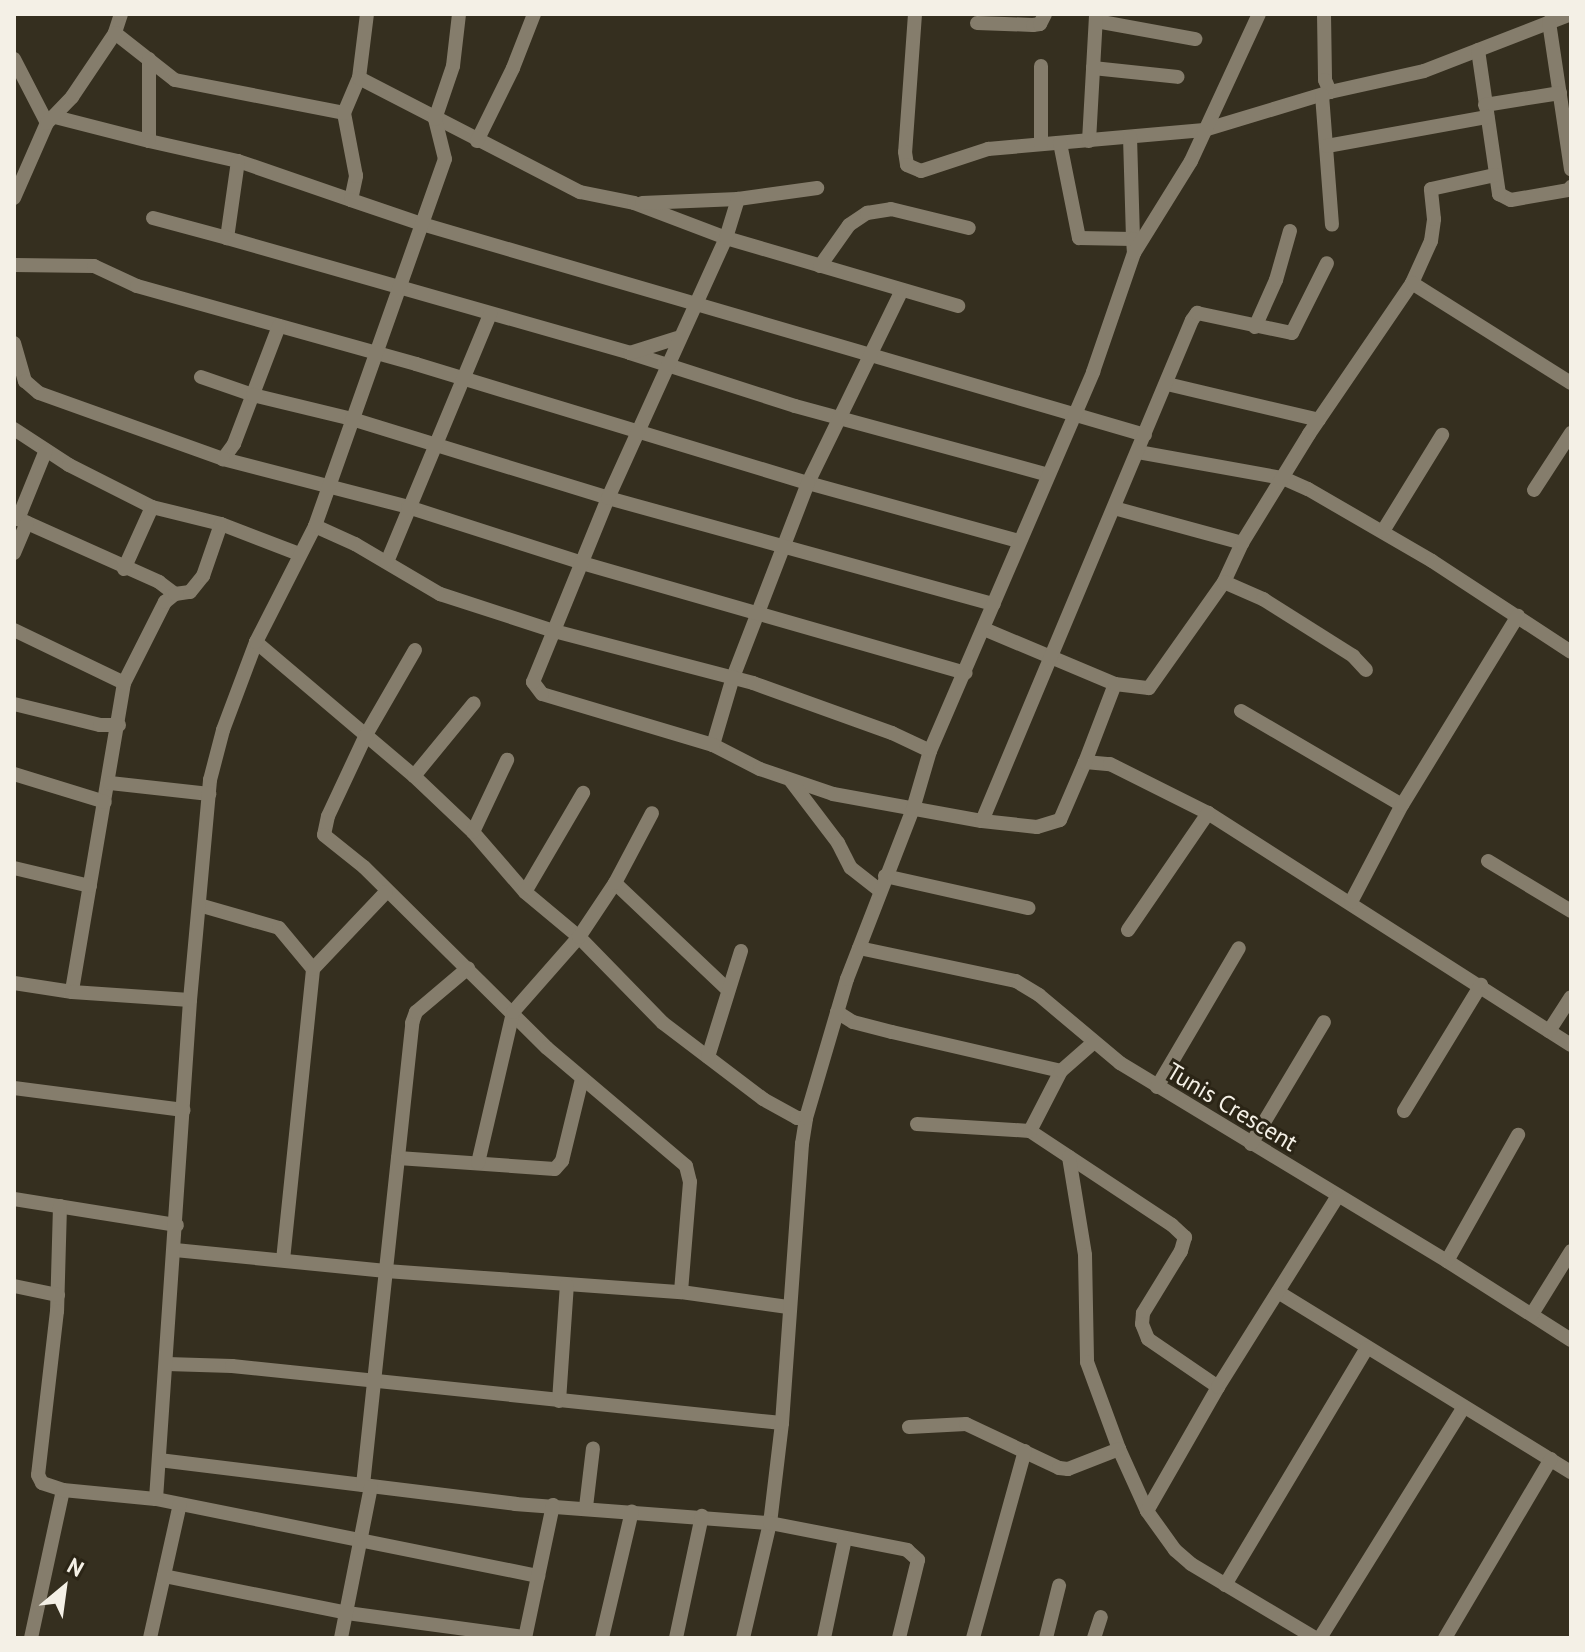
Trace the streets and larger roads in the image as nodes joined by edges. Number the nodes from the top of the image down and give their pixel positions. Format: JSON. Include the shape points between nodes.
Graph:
{"nodes":[{"id":1,"x":121,"y":14,"type":"edge"},
{"id":2,"x":367,"y":14,"type":"edge"},
{"id":3,"x":534,"y":14,"type":"edge"},
{"id":4,"x":915,"y":14,"type":"edge"},
{"id":5,"x":1045,"y":14,"type":"edge"},
{"id":6,"x":1259,"y":14,"type":"edge"},
{"id":7,"x":1324,"y":14,"type":"edge"},
{"id":8,"x":1571,"y":14,"type":"edge"},
{"id":9,"x":462,"y":16,"type":"edge"},
{"id":10,"x":1096,"y":18,"type":"edge"},
{"id":11,"x":1549,"y":22,"type":"junction"},
{"id":12,"x":977,"y":23,"type":"dead end"},
{"id":13,"x":115,"y":33,"type":"junction"},
{"id":14,"x":1195,"y":39,"type":"dead end"},
{"id":15,"x":1478,"y":50,"type":"junction"},
{"id":16,"x":14,"y":59,"type":"edge"},
{"id":17,"x":149,"y":59,"type":"junction"},
{"id":18,"x":1041,"y":66,"type":"dead end"},
{"id":19,"x":1093,"y":68,"type":"junction"},
{"id":20,"x":1178,"y":77,"type":"dead end"},
{"id":21,"x":359,"y":78,"type":"junction"},
{"id":22,"x":1326,"y":93,"type":"junction"},
{"id":23,"x":1560,"y":93,"type":"junction"},
{"id":24,"x":1486,"y":111,"type":"junction"},
{"id":25,"x":344,"y":113,"type":"junction"},
{"id":26,"x":435,"y":119,"type":"junction"},
{"id":27,"x":51,"y":120,"type":"junction"},
{"id":28,"x":1204,"y":130,"type":"junction"},
{"id":29,"x":1130,"y":137,"type":"junction"},
{"id":30,"x":149,"y":141,"type":"junction"},
{"id":31,"x":477,"y":141,"type":"junction"},
{"id":32,"x":1089,"y":141,"type":"junction"},
{"id":33,"x":1060,"y":143,"type":"junction"},
{"id":34,"x":1041,"y":144,"type":"junction"},
{"id":35,"x":1327,"y":146,"type":"junction"},
{"id":36,"x":238,"y":161,"type":"junction"},
{"id":37,"x":1571,"y":169,"type":"edge"},
{"id":38,"x":1495,"y":175,"type":"junction"},
{"id":39,"x":1571,"y":187,"type":"edge"},
{"id":40,"x":817,"y":188,"type":"dead end"},
{"id":41,"x":14,"y":198,"type":"edge"},
{"id":42,"x":738,"y":199,"type":"junction"},
{"id":43,"x":351,"y":200,"type":"junction"},
{"id":44,"x":634,"y":203,"type":"junction"},
{"id":45,"x":153,"y":218,"type":"dead end"},
{"id":46,"x":422,"y":224,"type":"junction"},
{"id":47,"x":1332,"y":225,"type":"dead end"},
{"id":48,"x":969,"y":228,"type":"dead end"},
{"id":49,"x":1290,"y":231,"type":"dead end"},
{"id":50,"x":227,"y":238,"type":"junction"},
{"id":51,"x":726,"y":238,"type":"junction"},
{"id":52,"x":1133,"y":246,"type":"junction"},
{"id":53,"x":1327,"y":263,"type":"dead end"},
{"id":54,"x":14,"y":265,"type":"edge"},
{"id":55,"x":820,"y":266,"type":"junction"},
{"id":56,"x":1412,"y":283,"type":"junction"},
{"id":57,"x":398,"y":287,"type":"junction"},
{"id":58,"x":902,"y":290,"type":"junction"},
{"id":59,"x":695,"y":305,"type":"junction"},
{"id":60,"x":958,"y":306,"type":"dead end"},
{"id":61,"x":490,"y":314,"type":"junction"},
{"id":62,"x":279,"y":326,"type":"junction"},
{"id":63,"x":1255,"y":327,"type":"junction"},
{"id":64,"x":677,"y":338,"type":"junction"},
{"id":65,"x":14,"y":343,"type":"edge"},
{"id":66,"x":374,"y":353,"type":"junction"},
{"id":67,"x":630,"y":353,"type":"junction"},
{"id":68,"x":869,"y":355,"type":"junction"},
{"id":69,"x":667,"y":364,"type":"junction"},
{"id":70,"x":201,"y":377,"type":"dead end"},
{"id":71,"x":464,"y":379,"type":"junction"},
{"id":72,"x":1571,"y":383,"type":"edge"},
{"id":73,"x":1167,"y":384,"type":"junction"},
{"id":74,"x":253,"y":395,"type":"junction"},
{"id":75,"x":1074,"y":414,"type":"junction"},
{"id":76,"x":840,"y":418,"type":"junction"},
{"id":77,"x":352,"y":419,"type":"junction"},
{"id":78,"x":1319,"y":420,"type":"junction"},
{"id":79,"x":14,"y":429,"type":"edge"},
{"id":80,"x":637,"y":430,"type":"junction"},
{"id":81,"x":1571,"y":433,"type":"edge"},
{"id":82,"x":1145,"y":435,"type":"junction"},
{"id":83,"x":1442,"y":435,"type":"dead end"},
{"id":84,"x":435,"y":444,"type":"junction"},
{"id":85,"x":46,"y":450,"type":"junction"},
{"id":86,"x":1138,"y":452,"type":"junction"},
{"id":87,"x":223,"y":459,"type":"junction"},
{"id":88,"x":1046,"y":474,"type":"junction"},
{"id":89,"x":1283,"y":478,"type":"junction"},
{"id":90,"x":808,"y":483,"type":"junction"},
{"id":91,"x":327,"y":486,"type":"junction"},
{"id":92,"x":1534,"y":490,"type":"dead end"},
{"id":93,"x":608,"y":498,"type":"junction"},
{"id":94,"x":152,"y":507,"type":"junction"},
{"id":95,"x":408,"y":507,"type":"junction"},
{"id":96,"x":1114,"y":508,"type":"junction"},
{"id":97,"x":20,"y":520,"type":"edge"},
{"id":98,"x":221,"y":524,"type":"junction"},
{"id":99,"x":1383,"y":531,"type":"junction"},
{"id":100,"x":311,"y":533,"type":"junction"},
{"id":101,"x":1019,"y":541,"type":"junction"},
{"id":102,"x":1242,"y":543,"type":"junction"},
{"id":103,"x":783,"y":548,"type":"junction"},
{"id":104,"x":14,"y":553,"type":"edge"},
{"id":105,"x":299,"y":554,"type":"junction"},
{"id":106,"x":387,"y":562,"type":"junction"},
{"id":107,"x":582,"y":563,"type":"junction"},
{"id":108,"x":124,"y":569,"type":"junction"},
{"id":109,"x":1224,"y":582,"type":"junction"},
{"id":110,"x":175,"y":594,"type":"junction"},
{"id":111,"x":994,"y":604,"type":"junction"},
{"id":112,"x":758,"y":613,"type":"junction"},
{"id":113,"x":1518,"y":616,"type":"junction"},
{"id":114,"x":984,"y":629,"type":"junction"},
{"id":115,"x":14,"y":630,"type":"edge"},
{"id":116,"x":554,"y":631,"type":"junction"},
{"id":117,"x":256,"y":642,"type":"junction"},
{"id":118,"x":415,"y":650,"type":"dead end"},
{"id":119,"x":1571,"y":652,"type":"edge"},
{"id":120,"x":1052,"y":656,"type":"junction"},
{"id":121,"x":1366,"y":670,"type":"dead end"},
{"id":122,"x":966,"y":673,"type":"junction"},
{"id":123,"x":733,"y":677,"type":"junction"},
{"id":124,"x":124,"y":683,"type":"junction"},
{"id":125,"x":1115,"y":684,"type":"junction"},
{"id":126,"x":474,"y":703,"type":"dead end"},
{"id":127,"x":14,"y":704,"type":"edge"},
{"id":128,"x":1241,"y":711,"type":"dead end"},
{"id":129,"x":119,"y":725,"type":"junction"},
{"id":130,"x":366,"y":735,"type":"junction"},
{"id":131,"x":713,"y":745,"type":"junction"},
{"id":132,"x":930,"y":751,"type":"junction"},
{"id":133,"x":507,"y":760,"type":"dead end"},
{"id":134,"x":1085,"y":762,"type":"junction"},
{"id":135,"x":14,"y":774,"type":"edge"},
{"id":136,"x":414,"y":776,"type":"junction"},
{"id":137,"x":791,"y":781,"type":"junction"},
{"id":138,"x":110,"y":783,"type":"junction"},
{"id":139,"x":583,"y":793,"type":"dead end"},
{"id":140,"x":209,"y":794,"type":"junction"},
{"id":141,"x":105,"y":802,"type":"junction"},
{"id":142,"x":1402,"y":805,"type":"junction"},
{"id":143,"x":913,"y":809,"type":"junction"},
{"id":144,"x":652,"y":813,"type":"dead end"},
{"id":145,"x":1208,"y":813,"type":"junction"},
{"id":146,"x":982,"y":821,"type":"junction"},
{"id":147,"x":473,"y":832,"type":"junction"},
{"id":148,"x":1488,"y":861,"type":"dead end"},
{"id":149,"x":14,"y":868,"type":"edge"},
{"id":150,"x":615,"y":883,"type":"junction"},
{"id":151,"x":882,"y":883,"type":"junction"},
{"id":152,"x":90,"y":886,"type":"junction"},
{"id":153,"x":386,"y":892,"type":"junction"},
{"id":154,"x":525,"y":892,"type":"junction"},
{"id":155,"x":1351,"y":902,"type":"junction"},
{"id":156,"x":199,"y":905,"type":"junction"},
{"id":157,"x":1028,"y":908,"type":"dead end"},
{"id":158,"x":1571,"y":911,"type":"edge"},
{"id":159,"x":1128,"y":930,"type":"dead end"},
{"id":160,"x":579,"y":937,"type":"junction"},
{"id":161,"x":859,"y":948,"type":"junction"},
{"id":162,"x":1239,"y":948,"type":"dead end"},
{"id":163,"x":741,"y":951,"type":"dead end"},
{"id":164,"x":468,"y":968,"type":"junction"},
{"id":165,"x":313,"y":969,"type":"junction"},
{"id":166,"x":14,"y":983,"type":"edge"},
{"id":167,"x":1481,"y":985,"type":"junction"},
{"id":168,"x":727,"y":989,"type":"junction"},
{"id":169,"x":72,"y":992,"type":"junction"},
{"id":170,"x":1571,"y":997,"type":"edge"},
{"id":171,"x":190,"y":1000,"type":"junction"},
{"id":172,"x":513,"y":1012,"type":"junction"},
{"id":173,"x":836,"y":1016,"type":"junction"},
{"id":174,"x":1324,"y":1022,"type":"dead end"},
{"id":175,"x":1549,"y":1031,"type":"junction"},
{"id":176,"x":1094,"y":1042,"type":"junction"},
{"id":177,"x":1571,"y":1045,"type":"edge"},
{"id":178,"x":708,"y":1057,"type":"junction"},
{"id":179,"x":1061,"y":1071,"type":"junction"},
{"id":180,"x":582,"y":1079,"type":"junction"},
{"id":181,"x":1157,"y":1087,"type":"junction"},
{"id":182,"x":14,"y":1088,"type":"edge"},
{"id":183,"x":184,"y":1110,"type":"junction"},
{"id":184,"x":1404,"y":1111,"type":"dead end"},
{"id":185,"x":806,"y":1118,"type":"junction"},
{"id":186,"x":917,"y":1124,"type":"dead end"},
{"id":187,"x":1030,"y":1131,"type":"junction"},
{"id":188,"x":1518,"y":1135,"type":"dead end"},
{"id":189,"x":1251,"y":1144,"type":"junction"},
{"id":190,"x":1069,"y":1157,"type":"junction"},
{"id":191,"x":398,"y":1158,"type":"junction"},
{"id":192,"x":478,"y":1163,"type":"junction"},
{"id":193,"x":1337,"y":1197,"type":"junction"},
{"id":194,"x":14,"y":1199,"type":"edge"},
{"id":195,"x":60,"y":1206,"type":"junction"},
{"id":196,"x":177,"y":1225,"type":"junction"},
{"id":197,"x":175,"y":1250,"type":"junction"},
{"id":198,"x":1571,"y":1251,"type":"edge"},
{"id":199,"x":283,"y":1260,"type":"junction"},
{"id":200,"x":1447,"y":1261,"type":"junction"},
{"id":201,"x":386,"y":1271,"type":"junction"},
{"id":202,"x":567,"y":1285,"type":"junction"},
{"id":203,"x":14,"y":1286,"type":"edge"},
{"id":204,"x":681,"y":1292,"type":"junction"},
{"id":205,"x":1278,"y":1292,"type":"junction"},
{"id":206,"x":58,"y":1295,"type":"junction"},
{"id":207,"x":788,"y":1307,"type":"junction"},
{"id":208,"x":1532,"y":1314,"type":"junction"},
{"id":209,"x":1571,"y":1340,"type":"edge"},
{"id":210,"x":1367,"y":1348,"type":"junction"},
{"id":211,"x":167,"y":1364,"type":"junction"},
{"id":212,"x":375,"y":1383,"type":"junction"},
{"id":213,"x":1218,"y":1387,"type":"junction"},
{"id":214,"x":559,"y":1401,"type":"junction"},
{"id":215,"x":1464,"y":1407,"type":"junction"},
{"id":216,"x":782,"y":1423,"type":"junction"},
{"id":217,"x":909,"y":1427,"type":"dead end"},
{"id":218,"x":593,"y":1448,"type":"dead end"},
{"id":219,"x":1119,"y":1449,"type":"junction"},
{"id":220,"x":1025,"y":1451,"type":"junction"},
{"id":221,"x":1551,"y":1459,"type":"junction"},
{"id":222,"x":159,"y":1460,"type":"junction"},
{"id":223,"x":1571,"y":1472,"type":"edge"},
{"id":224,"x":367,"y":1486,"type":"junction"},
{"id":225,"x":63,"y":1490,"type":"junction"},
{"id":226,"x":156,"y":1499,"type":"junction"},
{"id":227,"x":180,"y":1504,"type":"junction"},
{"id":228,"x":553,"y":1505,"type":"junction"},
{"id":229,"x":586,"y":1507,"type":"junction"},
{"id":230,"x":632,"y":1511,"type":"junction"},
{"id":231,"x":1147,"y":1511,"type":"junction"},
{"id":232,"x":702,"y":1516,"type":"junction"},
{"id":233,"x":770,"y":1523,"type":"junction"},
{"id":234,"x":845,"y":1538,"type":"junction"},
{"id":235,"x":361,"y":1541,"type":"junction"},
{"id":236,"x":164,"y":1576,"type":"junction"},
{"id":237,"x":538,"y":1576,"type":"junction"},
{"id":238,"x":1225,"y":1585,"type":"junction"},
{"id":239,"x":1059,"y":1586,"type":"dead end"},
{"id":240,"x":347,"y":1613,"type":"junction"},
{"id":241,"x":1101,"y":1617,"type":"dead end"},
{"id":242,"x":525,"y":1637,"type":"edge"},
{"id":243,"x":31,"y":1638,"type":"edge"},
{"id":244,"x":150,"y":1638,"type":"edge"},
{"id":245,"x":341,"y":1638,"type":"edge"},
{"id":246,"x":602,"y":1638,"type":"edge"},
{"id":247,"x":676,"y":1638,"type":"edge"},
{"id":248,"x":743,"y":1638,"type":"edge"},
{"id":249,"x":824,"y":1638,"type":"edge"},
{"id":250,"x":899,"y":1638,"type":"edge"},
{"id":251,"x":973,"y":1638,"type":"edge"},
{"id":252,"x":1046,"y":1638,"type":"edge"},
{"id":253,"x":1094,"y":1638,"type":"edge"},
{"id":254,"x":1318,"y":1638,"type":"edge"},
{"id":255,"x":1445,"y":1638,"type":"edge"}],
"edges":[{"from":1,"to":13,"type":"street"},
{"from":2,"to":21,"type":"street"},
{"from":3,"to":31,"type":"street"},
{"from":4,"to":34,"type":"street","via":[[907,165],[921,171],[988,149]]},
{"from":5,"to":12,"type":"street","via":[[1033,25]]},
{"from":6,"to":28,"type":"street"},
{"from":7,"to":22,"type":"street"},
{"from":8,"to":11,"type":"street"},
{"from":9,"to":26,"type":"street"},
{"from":10,"to":14,"type":"street"},
{"from":10,"to":19,"type":"street"},
{"from":11,"to":15,"type":"street"},
{"from":11,"to":23,"type":"street"},
{"from":13,"to":17,"type":"street"},
{"from":13,"to":27,"type":"street"},
{"from":15,"to":22,"type":"street","via":[[1424,71]]},
{"from":15,"to":24,"type":"street"},
{"from":16,"to":27,"type":"street"},
{"from":17,"to":25,"type":"street","via":[[175,80]]},
{"from":17,"to":30,"type":"street"},
{"from":18,"to":34,"type":"street"},
{"from":19,"to":20,"type":"street"},
{"from":19,"to":32,"type":"street"},
{"from":21,"to":25,"type":"street"},
{"from":21,"to":26,"type":"street"},
{"from":22,"to":28,"type":"street"},
{"from":22,"to":35,"type":"street"},
{"from":23,"to":24,"type":"street"},
{"from":23,"to":37,"type":"street"},
{"from":24,"to":35,"type":"street"},
{"from":24,"to":38,"type":"street"},
{"from":25,"to":43,"type":"street","via":[[356,176]]},
{"from":26,"to":31,"type":"street"},
{"from":26,"to":46,"type":"street","via":[[445,159]]},
{"from":27,"to":30,"type":"street"},
{"from":27,"to":41,"type":"street"},
{"from":28,"to":29,"type":"street"},
{"from":28,"to":52,"type":"street","via":[[1191,161]]},
{"from":29,"to":32,"type":"street"},
{"from":29,"to":52,"type":"street"},
{"from":30,"to":36,"type":"street"},
{"from":31,"to":44,"type":"street","via":[[580,192]]},
{"from":32,"to":33,"type":"street"},
{"from":33,"to":34,"type":"street"},
{"from":33,"to":52,"type":"street","via":[[1079,238]]},
{"from":35,"to":47,"type":"street"},
{"from":36,"to":43,"type":"street"},
{"from":36,"to":50,"type":"street"},
{"from":38,"to":39,"type":"street","via":[[1503,199]]},
{"from":38,"to":56,"type":"street","via":[[1431,189],[1431,241]]},
{"from":40,"to":42,"type":"street"},
{"from":42,"to":44,"type":"street"},
{"from":42,"to":51,"type":"street"},
{"from":43,"to":46,"type":"street"},
{"from":44,"to":51,"type":"street"},
{"from":45,"to":50,"type":"street"},
{"from":46,"to":57,"type":"street"},
{"from":46,"to":59,"type":"street"},
{"from":48,"to":55,"type":"street","via":[[891,209],[867,213],[849,225]]},
{"from":49,"to":63,"type":"street"},
{"from":50,"to":57,"type":"street"},
{"from":51,"to":55,"type":"street"},
{"from":51,"to":59,"type":"street"},
{"from":52,"to":75,"type":"street","via":[[1093,372]]},
{"from":53,"to":63,"type":"street","via":[[1292,333]]},
{"from":54,"to":62,"type":"street","via":[[94,266],[137,286]]},
{"from":55,"to":58,"type":"street"},
{"from":56,"to":72,"type":"street"},
{"from":56,"to":78,"type":"street"},
{"from":57,"to":61,"type":"street"},
{"from":57,"to":66,"type":"street"},
{"from":58,"to":60,"type":"street"},
{"from":58,"to":68,"type":"street"},
{"from":59,"to":64,"type":"street"},
{"from":59,"to":68,"type":"street"},
{"from":61,"to":67,"type":"street"},
{"from":61,"to":71,"type":"street"},
{"from":62,"to":66,"type":"street"},
{"from":62,"to":74,"type":"street"},
{"from":63,"to":73,"type":"street","via":[[1197,313]]},
{"from":64,"to":67,"type":"street"},
{"from":64,"to":69,"type":"street"},
{"from":65,"to":87,"type":"street","via":[[25,381],[39,393]]},
{"from":66,"to":71,"type":"street"},
{"from":66,"to":77,"type":"street"},
{"from":67,"to":69,"type":"street"},
{"from":68,"to":75,"type":"street"},
{"from":68,"to":76,"type":"street"},
{"from":69,"to":76,"type":"street"},
{"from":69,"to":80,"type":"street"},
{"from":70,"to":74,"type":"street"},
{"from":71,"to":80,"type":"street"},
{"from":71,"to":84,"type":"street"},
{"from":73,"to":78,"type":"street"},
{"from":73,"to":82,"type":"street"},
{"from":74,"to":77,"type":"street"},
{"from":74,"to":87,"type":"street"},
{"from":75,"to":82,"type":"street"},
{"from":75,"to":88,"type":"street"},
{"from":76,"to":88,"type":"street"},
{"from":76,"to":90,"type":"street"},
{"from":77,"to":84,"type":"street"},
{"from":77,"to":91,"type":"street"},
{"from":78,"to":89,"type":"street"},
{"from":79,"to":85,"type":"street"},
{"from":80,"to":90,"type":"street"},
{"from":80,"to":93,"type":"street"},
{"from":81,"to":92,"type":"street"},
{"from":82,"to":86,"type":"street"},
{"from":83,"to":99,"type":"street"},
{"from":84,"to":93,"type":"street"},
{"from":84,"to":95,"type":"street"},
{"from":85,"to":94,"type":"street"},
{"from":85,"to":97,"type":"street"},
{"from":86,"to":89,"type":"street"},
{"from":86,"to":96,"type":"street"},
{"from":87,"to":91,"type":"street"},
{"from":88,"to":101,"type":"street"},
{"from":89,"to":99,"type":"street"},
{"from":89,"to":102,"type":"street"},
{"from":90,"to":101,"type":"street"},
{"from":90,"to":103,"type":"street"},
{"from":91,"to":95,"type":"street"},
{"from":91,"to":100,"type":"street"},
{"from":93,"to":103,"type":"street"},
{"from":93,"to":107,"type":"street"},
{"from":94,"to":98,"type":"street"},
{"from":94,"to":108,"type":"street"},
{"from":95,"to":106,"type":"street"},
{"from":95,"to":107,"type":"street"},
{"from":96,"to":102,"type":"street"},
{"from":96,"to":120,"type":"street"},
{"from":97,"to":104,"type":"street"},
{"from":97,"to":108,"type":"street"},
{"from":98,"to":105,"type":"street"},
{"from":98,"to":110,"type":"street","via":[[203,576],[190,592]]},
{"from":99,"to":113,"type":"street"},
{"from":100,"to":105,"type":"street"},
{"from":100,"to":106,"type":"street"},
{"from":101,"to":111,"type":"street"},
{"from":102,"to":109,"type":"street"},
{"from":103,"to":111,"type":"street"},
{"from":103,"to":112,"type":"street"},
{"from":105,"to":117,"type":"street"},
{"from":106,"to":116,"type":"street","via":[[440,594]]},
{"from":107,"to":112,"type":"street"},
{"from":107,"to":116,"type":"street"},
{"from":108,"to":110,"type":"street"},
{"from":109,"to":121,"type":"street","via":[[1263,599],[1353,656]]},
{"from":109,"to":125,"type":"street","via":[[1149,688]]},
{"from":110,"to":124,"type":"street","via":[[165,602]]},
{"from":111,"to":114,"type":"street"},
{"from":112,"to":122,"type":"street"},
{"from":112,"to":123,"type":"street"},
{"from":113,"to":119,"type":"street"},
{"from":113,"to":142,"type":"street"},
{"from":114,"to":120,"type":"street"},
{"from":114,"to":122,"type":"street"},
{"from":115,"to":124,"type":"street"},
{"from":116,"to":123,"type":"street"},
{"from":116,"to":131,"type":"street","via":[[533,682],[542,694]]},
{"from":117,"to":130,"type":"street"},
{"from":117,"to":140,"type":"street","via":[[223,730]]},
{"from":118,"to":130,"type":"street"},
{"from":120,"to":125,"type":"street"},
{"from":120,"to":146,"type":"street"},
{"from":122,"to":132,"type":"street"},
{"from":123,"to":131,"type":"street"},
{"from":123,"to":132,"type":"street"},
{"from":124,"to":129,"type":"street"},
{"from":125,"to":134,"type":"street"},
{"from":126,"to":136,"type":"street"},
{"from":127,"to":129,"type":"street"},
{"from":128,"to":142,"type":"street"},
{"from":129,"to":138,"type":"street"},
{"from":130,"to":136,"type":"street"},
{"from":130,"to":153,"type":"street","via":[[323,830],[328,842],[364,867]]},
{"from":131,"to":137,"type":"street"},
{"from":132,"to":143,"type":"street"},
{"from":133,"to":147,"type":"street"},
{"from":134,"to":145,"type":"street","via":[[1134,773]]},
{"from":134,"to":146,"type":"street","via":[[1060,820],[1037,827]]},
{"from":135,"to":141,"type":"street"},
{"from":136,"to":147,"type":"street"},
{"from":137,"to":143,"type":"street"},
{"from":137,"to":151,"type":"street","via":[[851,868]]},
{"from":138,"to":140,"type":"street"},
{"from":138,"to":141,"type":"street"},
{"from":139,"to":154,"type":"street"},
{"from":140,"to":156,"type":"street"},
{"from":141,"to":152,"type":"street"},
{"from":142,"to":155,"type":"street"},
{"from":143,"to":146,"type":"street"},
{"from":143,"to":151,"type":"street"},
{"from":144,"to":150,"type":"street"},
{"from":145,"to":155,"type":"street"},
{"from":145,"to":159,"type":"street"},
{"from":147,"to":154,"type":"street"},
{"from":148,"to":158,"type":"street"},
{"from":149,"to":152,"type":"street"},
{"from":150,"to":160,"type":"street"},
{"from":150,"to":168,"type":"street"},
{"from":151,"to":157,"type":"street"},
{"from":151,"to":161,"type":"street"},
{"from":152,"to":169,"type":"street"},
{"from":153,"to":164,"type":"street"},
{"from":153,"to":165,"type":"street"},
{"from":154,"to":160,"type":"street"},
{"from":155,"to":167,"type":"street"},
{"from":156,"to":165,"type":"street","via":[[279,928]]},
{"from":156,"to":171,"type":"street"},
{"from":160,"to":172,"type":"street"},
{"from":160,"to":178,"type":"street","via":[[663,1023]]},
{"from":161,"to":173,"type":"street"},
{"from":161,"to":176,"type":"street","name":"Tunis Crescent","via":[[1016,981]]},
{"from":162,"to":181,"type":"street"},
{"from":163,"to":168,"type":"street"},
{"from":164,"to":172,"type":"street"},
{"from":164,"to":191,"type":"street","via":[[416,1012]]},
{"from":165,"to":199,"type":"street"},
{"from":166,"to":169,"type":"street"},
{"from":167,"to":175,"type":"street"},
{"from":167,"to":184,"type":"street"},
{"from":168,"to":178,"type":"street"},
{"from":169,"to":171,"type":"street"},
{"from":170,"to":175,"type":"street"},
{"from":171,"to":183,"type":"street"},
{"from":172,"to":180,"type":"street"},
{"from":172,"to":192,"type":"street"},
{"from":173,"to":179,"type":"street"},
{"from":173,"to":185,"type":"street"},
{"from":174,"to":189,"type":"street"},
{"from":175,"to":177,"type":"street"},
{"from":176,"to":179,"type":"street"},
{"from":176,"to":181,"type":"street","name":"Tunis Crescent"},
{"from":178,"to":185,"type":"street","via":[[763,1099]]},
{"from":179,"to":187,"type":"street"},
{"from":180,"to":192,"type":"street","via":[[562,1161],[555,1169]]},
{"from":180,"to":204,"type":"street","via":[[686,1166],[690,1182]]},
{"from":181,"to":189,"type":"street","name":"Tunis Crescent"},
{"from":182,"to":183,"type":"street"},
{"from":183,"to":196,"type":"street"},
{"from":185,"to":207,"type":"street"},
{"from":186,"to":187,"type":"street"},
{"from":187,"to":190,"type":"street"},
{"from":188,"to":200,"type":"street"},
{"from":189,"to":193,"type":"street","name":"Tunis Crescent"},
{"from":190,"to":213,"type":"street","via":[[1185,1237],[1142,1324],[1148,1339]]},
{"from":190,"to":219,"type":"street","via":[[1085,1255],[1087,1362]]},
{"from":191,"to":192,"type":"street"},
{"from":191,"to":201,"type":"street"},
{"from":193,"to":200,"type":"street","name":"Tunis Crescent"},
{"from":193,"to":205,"type":"street"},
{"from":194,"to":195,"type":"street"},
{"from":195,"to":196,"type":"street"},
{"from":195,"to":206,"type":"street"},
{"from":196,"to":197,"type":"street"},
{"from":197,"to":199,"type":"street"},
{"from":197,"to":211,"type":"street"},
{"from":198,"to":208,"type":"street"},
{"from":199,"to":201,"type":"street"},
{"from":200,"to":208,"type":"street","name":"Tunis Crescent"},
{"from":201,"to":202,"type":"street"},
{"from":201,"to":212,"type":"street"},
{"from":202,"to":204,"type":"street"},
{"from":202,"to":214,"type":"street"},
{"from":203,"to":206,"type":"street"},
{"from":204,"to":207,"type":"street"},
{"from":205,"to":210,"type":"street"},
{"from":205,"to":213,"type":"street"},
{"from":206,"to":225,"type":"street","via":[[38,1475],[42,1483]]},
{"from":207,"to":216,"type":"street"},
{"from":208,"to":209,"type":"street","name":"Tunis Crescent"},
{"from":210,"to":215,"type":"street"},
{"from":210,"to":238,"type":"street"},
{"from":211,"to":212,"type":"street"},
{"from":211,"to":222,"type":"street"},
{"from":212,"to":214,"type":"street"},
{"from":212,"to":224,"type":"street"},
{"from":213,"to":231,"type":"street"},
{"from":214,"to":216,"type":"street"},
{"from":215,"to":221,"type":"street"},
{"from":215,"to":254,"type":"street"},
{"from":216,"to":233,"type":"street"},
{"from":217,"to":220,"type":"street","via":[[966,1424]]},
{"from":218,"to":229,"type":"street"},
{"from":219,"to":220,"type":"street","via":[[1068,1469]]},
{"from":219,"to":231,"type":"street"},
{"from":220,"to":251,"type":"street"},
{"from":221,"to":223,"type":"street"},
{"from":221,"to":255,"type":"street"},
{"from":222,"to":224,"type":"street"},
{"from":222,"to":226,"type":"street"},
{"from":224,"to":228,"type":"street"},
{"from":224,"to":235,"type":"street"},
{"from":225,"to":226,"type":"street"},
{"from":225,"to":243,"type":"street"},
{"from":226,"to":227,"type":"street"},
{"from":227,"to":235,"type":"street"},
{"from":227,"to":236,"type":"street"},
{"from":228,"to":229,"type":"street"},
{"from":228,"to":237,"type":"street"},
{"from":229,"to":230,"type":"street"},
{"from":230,"to":232,"type":"street"},
{"from":230,"to":246,"type":"street"},
{"from":231,"to":238,"type":"street","via":[[1175,1550]]},
{"from":232,"to":233,"type":"street"},
{"from":232,"to":247,"type":"street"},
{"from":233,"to":234,"type":"street"},
{"from":233,"to":248,"type":"street"},
{"from":234,"to":249,"type":"street"},
{"from":234,"to":250,"type":"street","via":[[917,1556]]},
{"from":235,"to":237,"type":"street"},
{"from":235,"to":240,"type":"street"},
{"from":236,"to":240,"type":"street"},
{"from":236,"to":244,"type":"street"},
{"from":237,"to":242,"type":"street"},
{"from":238,"to":254,"type":"street"},
{"from":239,"to":252,"type":"street"},
{"from":240,"to":242,"type":"street"},
{"from":240,"to":245,"type":"street"},
{"from":241,"to":253,"type":"street"}]}
